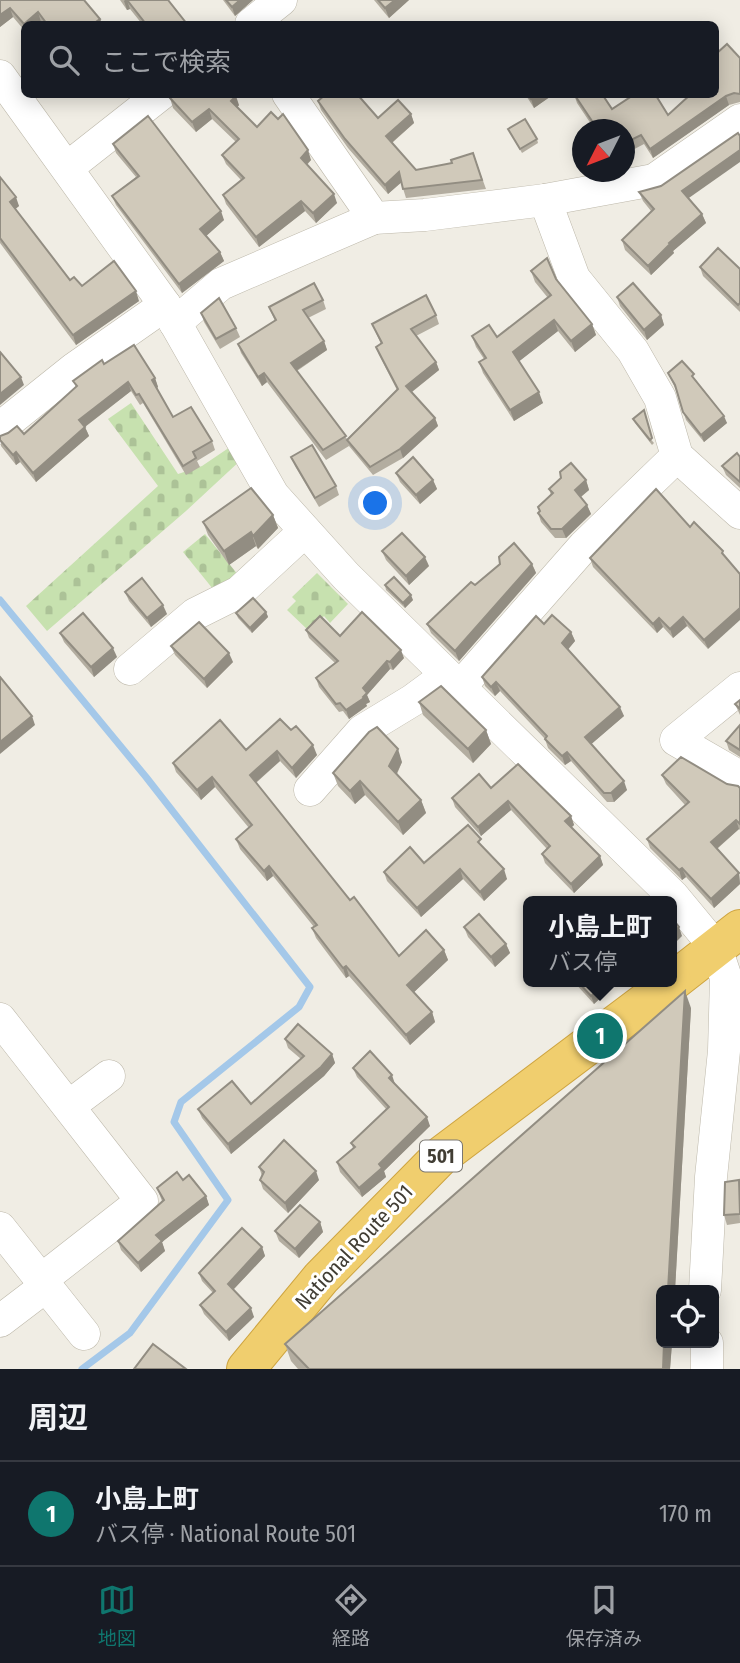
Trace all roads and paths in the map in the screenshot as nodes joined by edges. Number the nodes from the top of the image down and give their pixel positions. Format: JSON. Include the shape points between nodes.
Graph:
{"nodes":[{"id":1,"x":278,"y":1,"type":"edge"},
{"id":2,"x":255,"y":21,"type":"edge"},
{"id":3,"x":0,"y":76,"type":"edge"},
{"id":4,"x":157,"y":98,"type":"edge"},
{"id":5,"x":291,"y":98,"type":"edge"},
{"id":6,"x":740,"y":120,"type":"edge"},
{"id":7,"x":67,"y":168,"type":"junction"},
{"id":8,"x":545,"y":200,"type":"junction"},
{"id":9,"x":374,"y":218,"type":"junction"},
{"id":10,"x":170,"y":314,"type":"junction"},
{"id":11,"x":0,"y":428,"type":"edge"},
{"id":12,"x":677,"y":456,"type":"junction"},
{"id":13,"x":740,"y":513,"type":"edge"},
{"id":14,"x":305,"y":531,"type":"junction"},
{"id":15,"x":130,"y":670,"type":"dead end"},
{"id":16,"x":454,"y":681,"type":"junction"},
{"id":17,"x":740,"y":688,"type":"edge"},
{"id":18,"x":740,"y":777,"type":"edge"},
{"id":19,"x":310,"y":790,"type":"dead end"},
{"id":20,"x":673,"y":896,"type":"edge"},
{"id":21,"x":677,"y":899,"type":"edge"},
{"id":22,"x":728,"y":939,"type":"edge"},
{"id":23,"x":677,"y":978,"type":"edge"},
{"id":24,"x":665,"y":987,"type":"edge"},
{"id":25,"x":5,"y":1012,"type":"edge"},
{"id":26,"x":109,"y":1076,"type":"dead end"},
{"id":27,"x":69,"y":1107,"type":"junction"},
{"id":28,"x":0,"y":1228,"type":"edge"},
{"id":29,"x":43,"y":1283,"type":"junction"},
{"id":30,"x":705,"y":1285,"type":"edge"},
{"id":31,"x":0,"y":1321,"type":"edge"},
{"id":32,"x":84,"y":1334,"type":"dead end"},
{"id":33,"x":707,"y":1348,"type":"edge"},
{"id":34,"x":253,"y":1366,"type":"edge"},
{"id":35,"x":707,"y":1369,"type":"edge"}],
"edges":[{"from":1,"to":2,"type":"street"},
{"from":3,"to":7,"type":"street"},
{"from":4,"to":7,"type":"street"},
{"from":5,"to":9,"type":"street"},
{"from":6,"to":8,"type":"street","via":[[654,180]]},
{"from":7,"to":10,"type":"street"},
{"from":8,"to":9,"type":"street"},
{"from":8,"to":12,"type":"street","via":[[574,278],[634,351],[660,398]]},
{"from":9,"to":10,"type":"street","via":[[221,284]]},
{"from":10,"to":11,"type":"street","via":[[75,368]]},
{"from":10,"to":14,"type":"street","via":[[273,495]]},
{"from":12,"to":13,"type":"street"},
{"from":12,"to":16,"type":"street"},
{"from":14,"to":15,"type":"street","via":[[239,592],[195,614]]},
{"from":14,"to":16,"type":"street"},
{"from":16,"to":19,"type":"street","via":[[362,731]]},
{"from":16,"to":20,"type":"street"},
{"from":17,"to":18,"type":"street","via":[[676,740]]},
{"from":21,"to":22,"type":"street"},
{"from":22,"to":23,"type":"highway","name":"National Route 501","number":"501"},
{"from":22,"to":30,"type":"street"},
{"from":24,"to":34,"type":"highway","name":"National Route 501","number":"501","via":[[441,1156],[321,1278]]},
{"from":25,"to":27,"type":"street"},
{"from":26,"to":27,"type":"street"},
{"from":27,"to":29,"type":"street","via":[[142,1200]]},
{"from":28,"to":29,"type":"street"},
{"from":29,"to":31,"type":"street"},
{"from":29,"to":32,"type":"street"},
{"from":33,"to":35,"type":"street"}]}
